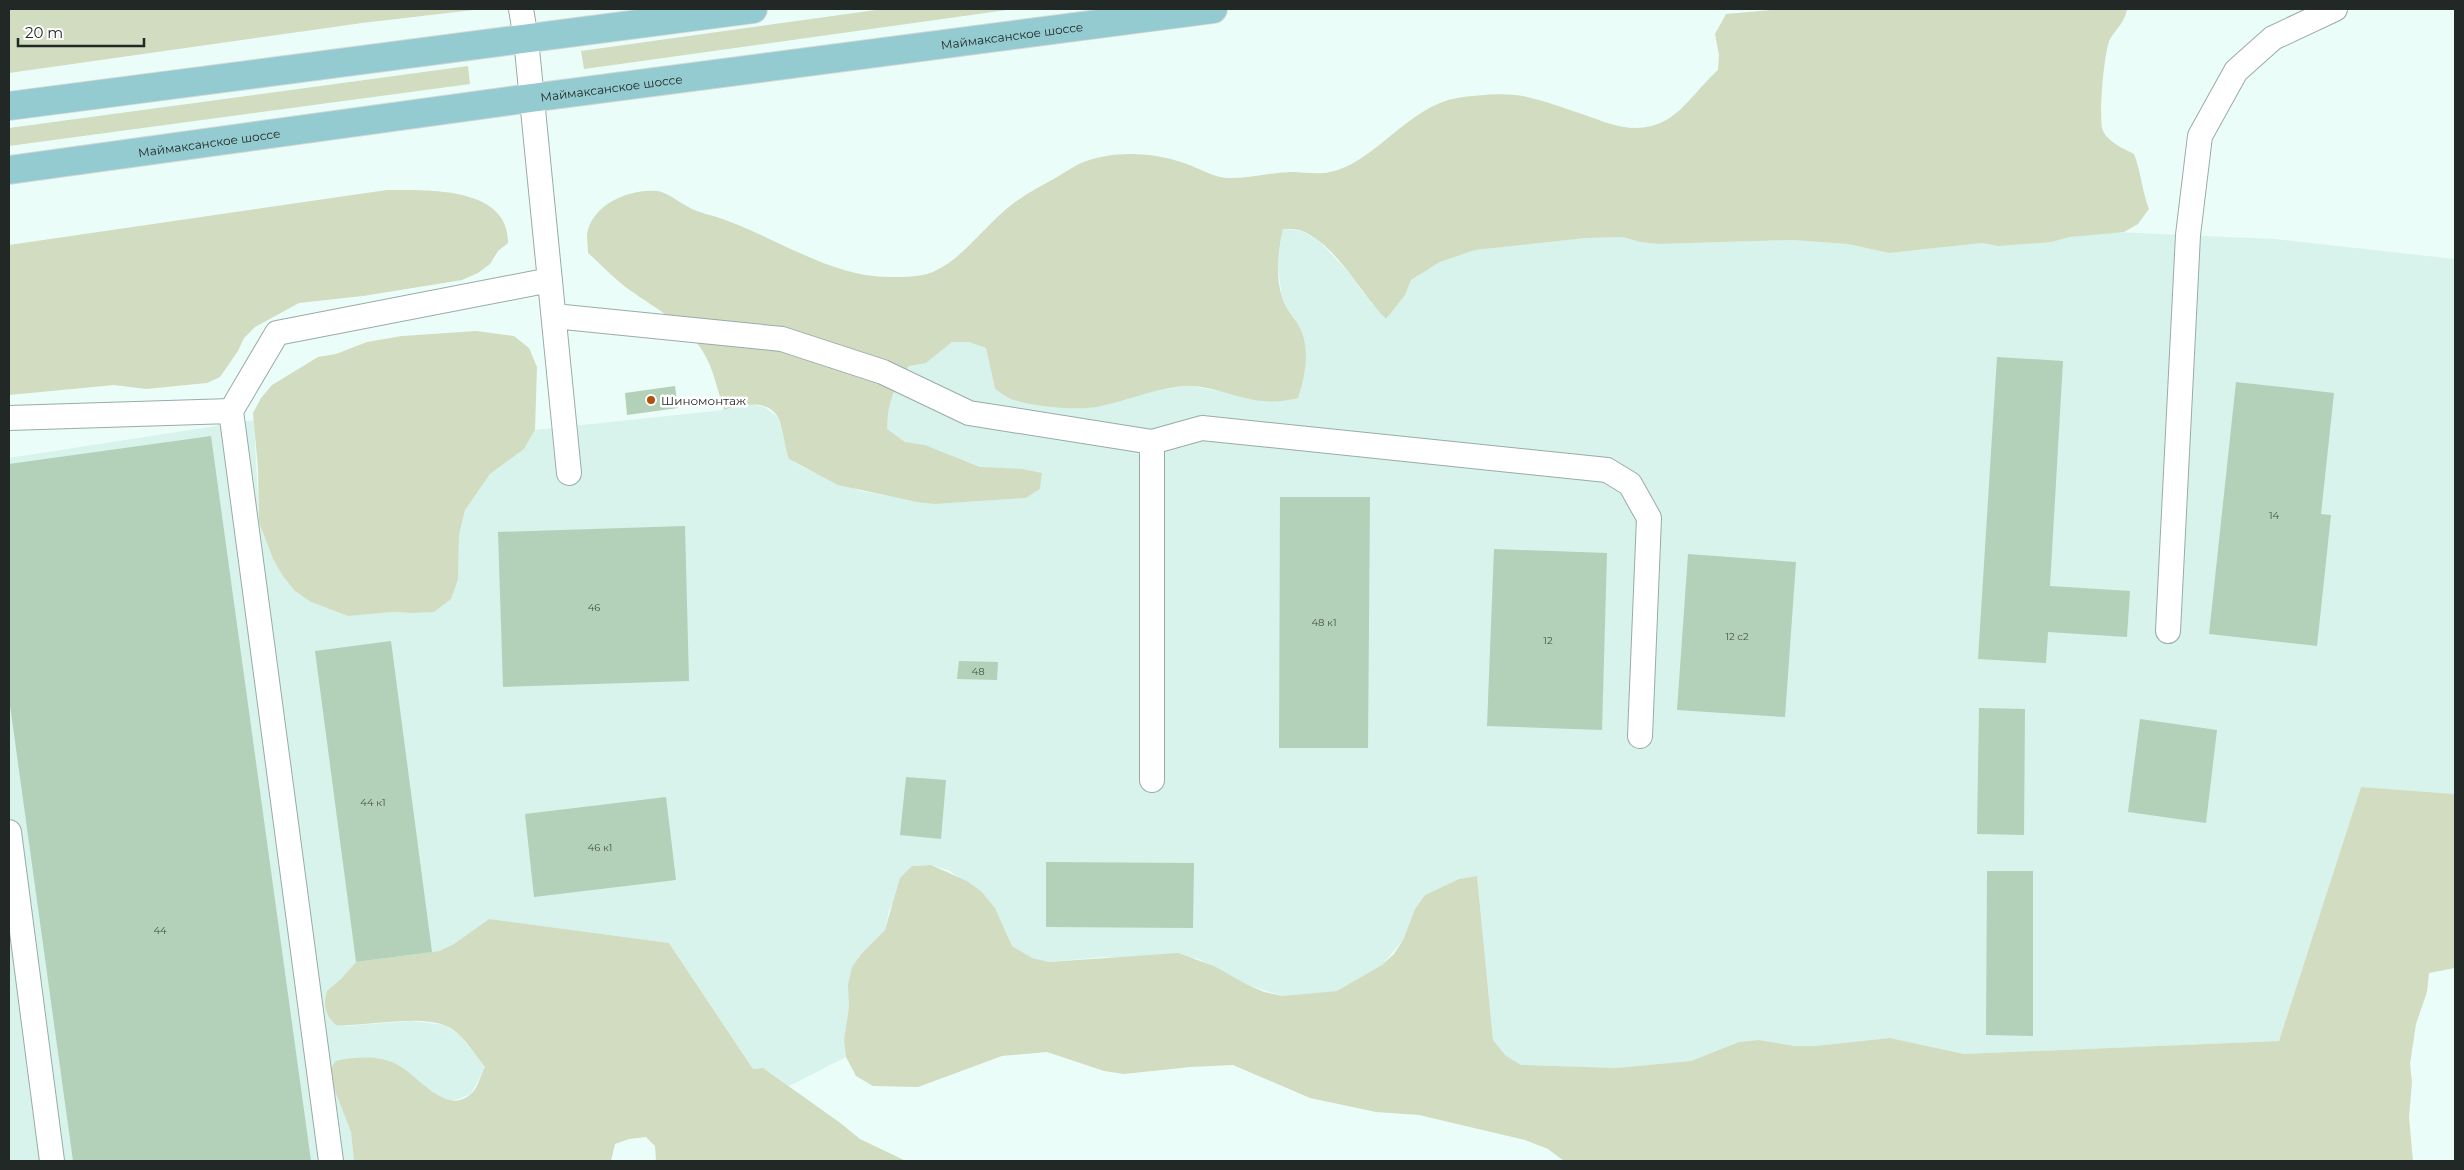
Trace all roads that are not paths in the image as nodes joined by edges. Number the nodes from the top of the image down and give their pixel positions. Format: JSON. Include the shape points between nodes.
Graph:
{"nodes":[{"id":1,"x":521,"y":9,"type":"edge"},
{"id":2,"x":753,"y":9,"type":"edge"},
{"id":3,"x":1213,"y":9,"type":"edge"},
{"id":4,"x":2336,"y":9,"type":"edge"},
{"id":5,"x":526,"y":40,"type":"junction"},
{"id":6,"x":531,"y":98,"type":"junction"},
{"id":7,"x":9,"y":106,"type":"edge"},
{"id":8,"x":9,"y":170,"type":"edge"},
{"id":9,"x":550,"y":280,"type":"junction"},
{"id":10,"x":554,"y":316,"type":"junction"},
{"id":11,"x":231,"y":411,"type":"junction"},
{"id":12,"x":9,"y":418,"type":"edge"},
{"id":13,"x":1152,"y":442,"type":"junction"},
{"id":14,"x":569,"y":473,"type":"dead end"},
{"id":15,"x":2168,"y":631,"type":"dead end"},
{"id":16,"x":1640,"y":736,"type":"dead end"},
{"id":17,"x":1152,"y":780,"type":"dead end"},
{"id":18,"x":9,"y":832,"type":"edge"},
{"id":19,"x":52,"y":1161,"type":"edge"},
{"id":20,"x":331,"y":1161,"type":"edge"}],
"edges":[{"from":1,"to":5,"type":"lane"},
{"from":2,"to":5,"type":"main road"},
{"from":3,"to":6,"type":"main road","name":"Маймаксанское шоссе"},
{"from":4,"to":15,"type":"lane","via":[[2273,38],[2236,72],[2200,136],[2188,235]]},
{"from":5,"to":6,"type":"lane"},
{"from":5,"to":7,"type":"main road"},
{"from":6,"to":8,"type":"main road","name":"Маймаксанское шоссе"},
{"from":6,"to":9,"type":"lane"},
{"from":9,"to":10,"type":"lane"},
{"from":9,"to":11,"type":"lane","via":[[277,334]]},
{"from":10,"to":13,"type":"lane","via":[[782,340],[883,372],[969,413]]},
{"from":10,"to":14,"type":"lane"},
{"from":11,"to":12,"type":"lane"},
{"from":11,"to":20,"type":"lane"},
{"from":13,"to":16,"type":"lane","via":[[1202,428],[1607,470],[1630,484],[1649,518]]},
{"from":13,"to":17,"type":"lane"},
{"from":18,"to":19,"type":"lane"}]}
